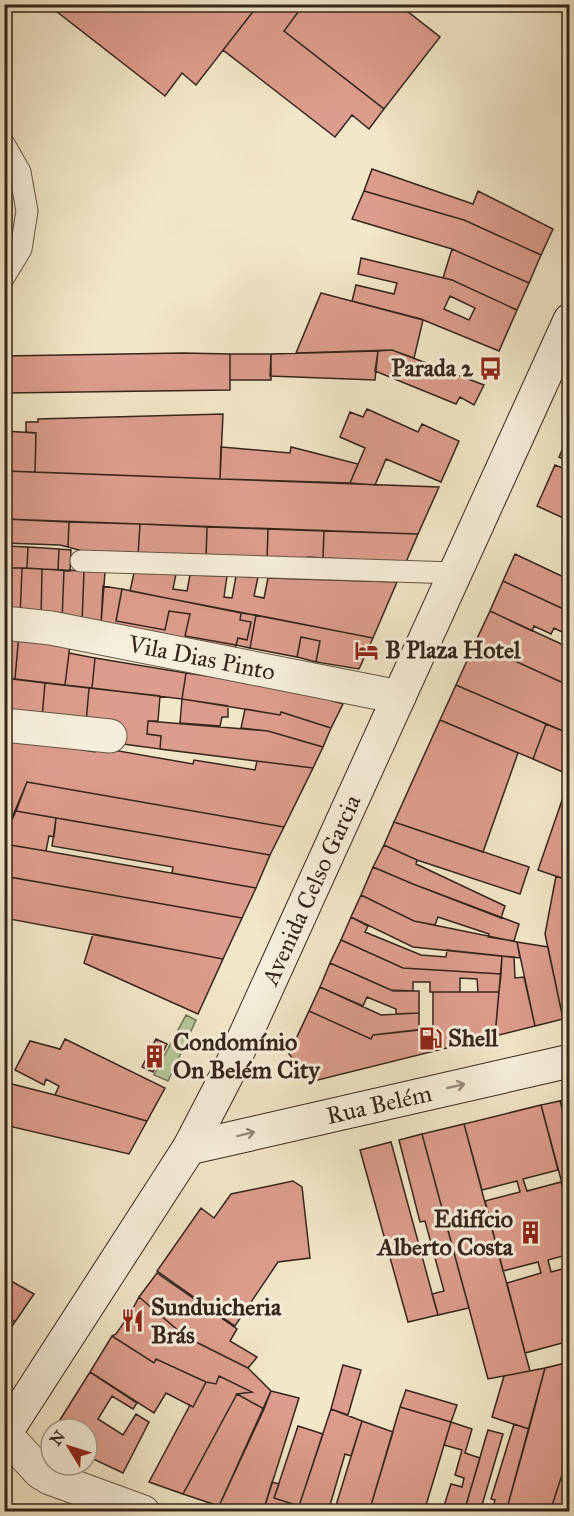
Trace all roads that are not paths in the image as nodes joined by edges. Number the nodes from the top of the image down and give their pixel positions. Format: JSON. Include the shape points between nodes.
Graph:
{"nodes":[{"id":1,"x":4,"y":144,"type":"edge"},
{"id":2,"x":4,"y":277,"type":"edge"},
{"id":3,"x":570,"y":320,"type":"edge"},
{"id":4,"x":81,"y":561,"type":"dead end"},
{"id":5,"x":455,"y":573,"type":"junction"},
{"id":6,"x":4,"y":623,"type":"edge"},
{"id":7,"x":399,"y":697,"type":"junction"},
{"id":8,"x":4,"y":725,"type":"edge"},
{"id":9,"x":110,"y":736,"type":"dead end"},
{"id":10,"x":570,"y":1060,"type":"edge"},
{"id":11,"x":189,"y":1148,"type":"junction"},
{"id":12,"x":5,"y":1434,"type":"edge"},
{"id":13,"x":143,"y":1512,"type":"edge"}],
"edges":[{"from":1,"to":2,"type":"lane","via":[[20,172],[27,210],[21,249]]},
{"from":3,"to":5,"type":"main road","name":"Avenida Celso Garcia"},
{"from":4,"to":5,"type":"lane"},
{"from":5,"to":7,"type":"main road","name":"Avenida Celso Garcia"},
{"from":6,"to":7,"type":"main road","name":"Vila Dias Pinto","via":[[51,628]]},
{"from":7,"to":11,"type":"main road","name":"Avenida Celso Garcia","via":[[230,1069]]},
{"from":8,"to":9,"type":"main road"},
{"from":11,"to":10,"type":"main road","name":"Rua Belém","one_way":true},
{"from":11,"to":12,"type":"main road","name":"Avenida Celso Garcia"},
{"from":12,"to":13,"type":"main road","via":[[50,1478]]}]}
